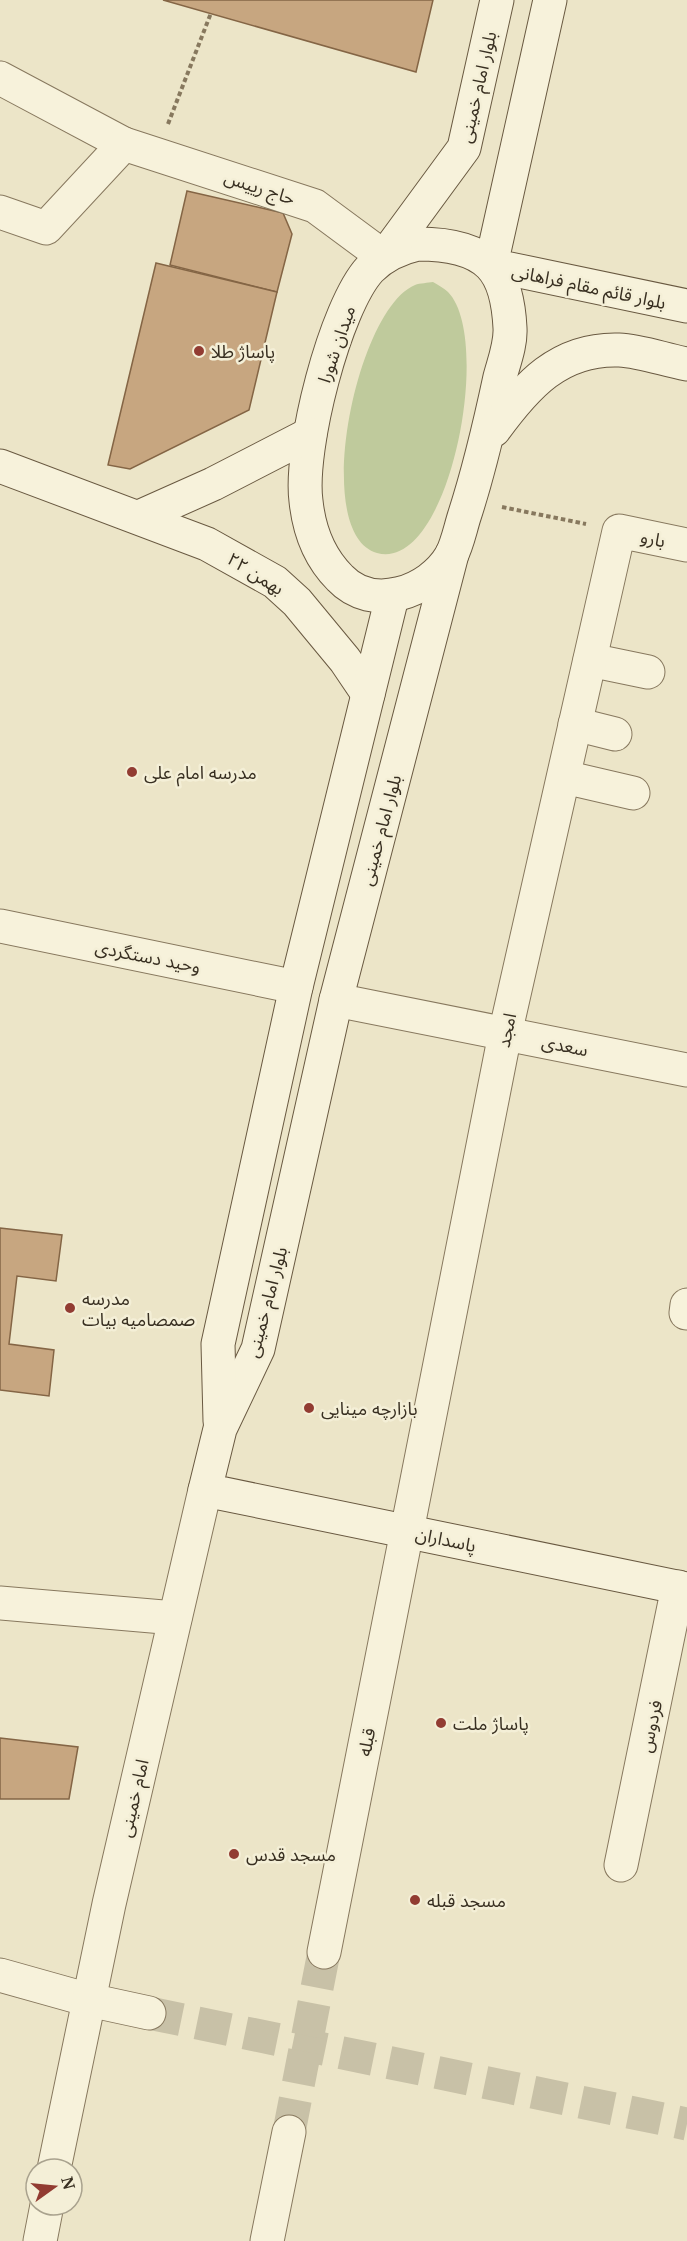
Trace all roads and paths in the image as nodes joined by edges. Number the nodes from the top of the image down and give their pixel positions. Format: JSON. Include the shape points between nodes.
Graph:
{"nodes":[{"id":1,"x":497,"y":0,"type":"edge"},
{"id":2,"x":550,"y":0,"type":"edge"},
{"id":3,"x":211,"y":13,"type":"dead end"},
{"id":4,"x":0,"y":78,"type":"edge"},
{"id":5,"x":124,"y":144,"type":"junction"},
{"id":6,"x":156,"y":153,"type":"junction"},
{"id":7,"x":0,"y":212,"type":"edge"},
{"id":8,"x":384,"y":257,"type":"junction"},
{"id":9,"x":491,"y":265,"type":"junction"},
{"id":10,"x":687,"y":306,"type":"edge"},
{"id":11,"x":687,"y":364,"type":"edge"},
{"id":12,"x":310,"y":434,"type":"junction"},
{"id":13,"x":487,"y":438,"type":"junction"},
{"id":14,"x":0,"y":466,"type":"edge"},
{"id":15,"x":469,"y":501,"type":"junction"},
{"id":16,"x":139,"y":517,"type":"junction"},
{"id":17,"x":619,"y":531,"type":"junction"},
{"id":18,"x":687,"y":545,"type":"edge"},
{"id":19,"x":452,"y":554,"type":"junction"},
{"id":20,"x":392,"y":597,"type":"junction"},
{"id":21,"x":590,"y":660,"type":"junction"},
{"id":22,"x":648,"y":672,"type":"dead end"},
{"id":23,"x":368,"y":694,"type":"junction"},
{"id":24,"x":576,"y":724,"type":"junction"},
{"id":25,"x":615,"y":734,"type":"dead end"},
{"id":26,"x":564,"y":777,"type":"junction"},
{"id":27,"x":633,"y":793,"type":"dead end"},
{"id":28,"x":0,"y":926,"type":"edge"},
{"id":29,"x":296,"y":987,"type":"junction"},
{"id":30,"x":336,"y":1000,"type":"junction"},
{"id":31,"x":505,"y":1034,"type":"junction"},
{"id":32,"x":687,"y":1070,"type":"edge"},
{"id":33,"x":220,"y":1429,"type":"junction"},
{"id":34,"x":205,"y":1490,"type":"junction"},
{"id":35,"x":408,"y":1532,"type":"junction"},
{"id":36,"x":683,"y":1588,"type":"edge"},
{"id":37,"x":0,"y":1603,"type":"edge"},
{"id":38,"x":175,"y":1618,"type":"junction"},
{"id":39,"x":621,"y":1865,"type":"dead end"},
{"id":40,"x":324,"y":1952,"type":"tunnel mouth"},
{"id":41,"x":0,"y":1975,"type":"edge"},
{"id":42,"x":89,"y":2000,"type":"junction"},
{"id":43,"x":149,"y":2013,"type":"tunnel mouth"},
{"id":44,"x":288,"y":2132,"type":"tunnel mouth"},
{"id":45,"x":56,"y":2157,"type":"edge"},
{"id":46,"x":45,"y":2217,"type":"edge"},
{"id":47,"x":40,"y":2241,"type":"edge"},
{"id":48,"x":267,"y":2241,"type":"edge"}],
"edges":[{"from":1,"to":8,"type":"street","name":"بلوار امام خمینی","via":[[464,148]]},
{"from":2,"to":9,"type":"street"},
{"from":3,"to":6,"type":"path"},
{"from":4,"to":5,"type":"street","name":"حاج رییس"},
{"from":5,"to":6,"type":"street","name":"حاج رییس"},
{"from":5,"to":7,"type":"street","via":[[46,228]]},
{"from":6,"to":8,"type":"street","name":"حاج رییس","via":[[315,206]]},
{"from":8,"to":9,"type":"street","name":"میدان شورا","via":[[401,248],[432,244],[462,249]]},
{"from":8,"to":12,"type":"street","name":"میدان شورا","via":[[370,269],[344,314]]},
{"from":9,"to":10,"type":"street","name":"بلوار قائم مقام فراهانی"},
{"from":9,"to":13,"type":"street","via":[[506,295],[510,331]]},
{"from":11,"to":13,"type":"street","via":[[620,350],[590,353],[564,362],[542,374],[520,394]]},
{"from":12,"to":16,"type":"street"},
{"from":12,"to":20,"type":"street","name":"میدان شورا","via":[[306,500],[311,532],[321,552],[348,587],[369,596]]},
{"from":13,"to":15,"type":"street"},
{"from":14,"to":16,"type":"street","name":"۲۲ بهمن"},
{"from":15,"to":17,"type":"path"},
{"from":15,"to":19,"type":"street"},
{"from":16,"to":23,"type":"street","name":"۲۲ بهمن","via":[[207,544],[275,582],[297,602]]},
{"from":17,"to":18,"type":"street","name":"بارو"},
{"from":17,"to":21,"type":"street","name":"امجد"},
{"from":19,"to":20,"type":"street","via":[[433,577]]},
{"from":19,"to":30,"type":"street","name":"بلوار امام خمینی"},
{"from":20,"to":23,"type":"street","name":"بلوار امام خمینی"},
{"from":21,"to":22,"type":"street"},
{"from":21,"to":24,"type":"street","name":"امجد"},
{"from":23,"to":29,"type":"street","name":"بلوار امام خمینی"},
{"from":24,"to":25,"type":"street"},
{"from":24,"to":26,"type":"street","name":"امجد"},
{"from":26,"to":27,"type":"street"},
{"from":26,"to":31,"type":"street","name":"امجد"},
{"from":28,"to":29,"type":"street","name":"وحید دستگردی"},
{"from":29,"to":33,"type":"street","name":"بلوار امام خمینی","via":[[218,1344]]},
{"from":30,"to":31,"type":"street","name":"سعدی"},
{"from":30,"to":33,"type":"street","name":"بلوار امام خمینی","via":[[258,1349]]},
{"from":31,"to":32,"type":"street","name":"سعدی"},
{"from":31,"to":35,"type":"street","name":"امجد"},
{"from":33,"to":34,"type":"street","name":"امام خمینی"},
{"from":34,"to":35,"type":"street","name":"پاسداران"},
{"from":34,"to":38,"type":"street","name":"امام خمینی"},
{"from":35,"to":36,"type":"street","name":"پاسداران"},
{"from":35,"to":40,"type":"street","name":"قبله"},
{"from":36,"to":39,"type":"street","name":"فردوس"},
{"from":37,"to":38,"type":"street"},
{"from":38,"to":42,"type":"street","name":"امام خمینی"},
{"from":41,"to":42,"type":"street"},
{"from":42,"to":43,"type":"street"},
{"from":42,"to":45,"type":"street","name":"امام خمینی"},
{"from":44,"to":48,"type":"street"},
{"from":46,"to":47,"type":"street"}]}
